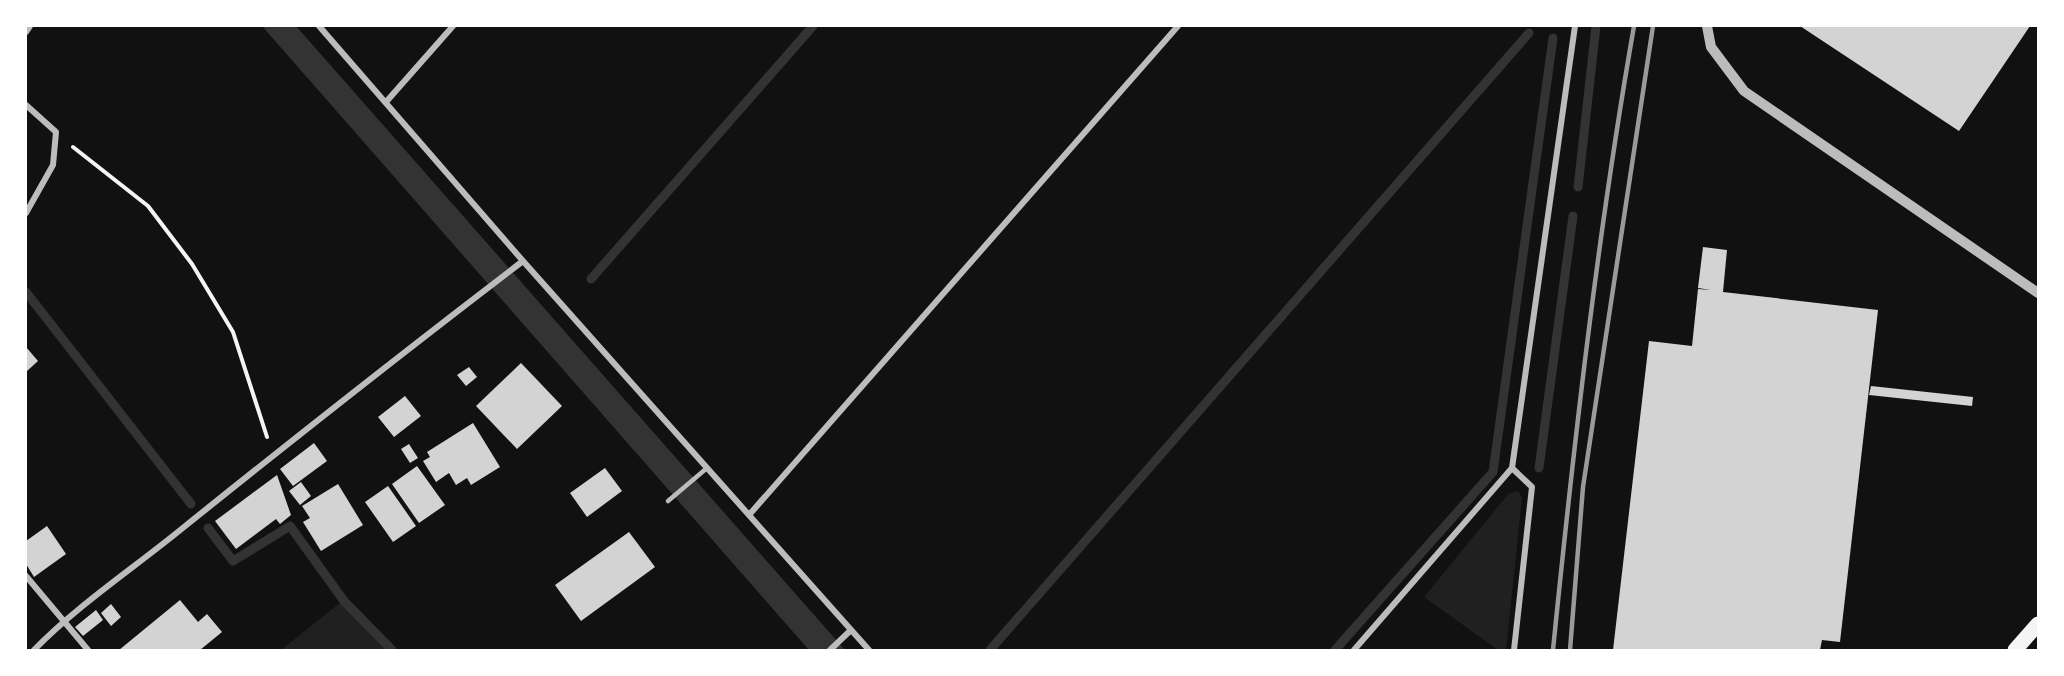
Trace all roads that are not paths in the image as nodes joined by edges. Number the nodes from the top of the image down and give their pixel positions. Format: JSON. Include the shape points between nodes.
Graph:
{"nodes":[{"id":1,"x":30,"y":26,"type":"edge"},
{"id":2,"x":319,"y":26,"type":"edge"},
{"id":3,"x":453,"y":26,"type":"edge"},
{"id":4,"x":1178,"y":26,"type":"edge"},
{"id":5,"x":1575,"y":26,"type":"edge"},
{"id":6,"x":1707,"y":26,"type":"edge"},
{"id":7,"x":26,"y":32,"type":"edge"},
{"id":8,"x":386,"y":102,"type":"junction"},
{"id":9,"x":26,"y":105,"type":"edge"},
{"id":10,"x":26,"y":213,"type":"edge"},
{"id":11,"x":523,"y":261,"type":"junction"},
{"id":12,"x":2038,"y":293,"type":"edge"},
{"id":13,"x":707,"y":468,"type":"junction"},
{"id":14,"x":1512,"y":468,"type":"junction"},
{"id":15,"x":668,"y":501,"type":"dead end"},
{"id":16,"x":749,"y":515,"type":"junction"},
{"id":17,"x":26,"y":576,"type":"edge"},
{"id":18,"x":64,"y":619,"type":"junction"},
{"id":19,"x":2038,"y":624,"type":"edge"},
{"id":20,"x":851,"y":630,"type":"junction"},
{"id":21,"x":34,"y":651,"type":"edge"},
{"id":22,"x":88,"y":651,"type":"edge"},
{"id":23,"x":830,"y":651,"type":"edge"},
{"id":24,"x":869,"y":651,"type":"edge"},
{"id":25,"x":1354,"y":651,"type":"edge"},
{"id":26,"x":1514,"y":651,"type":"edge"},
{"id":27,"x":2015,"y":651,"type":"edge"}],
"edges":[{"from":1,"to":7,"type":"street"},
{"from":2,"to":8,"type":"street"},
{"from":3,"to":8,"type":"street"},
{"from":4,"to":16,"type":"street"},
{"from":5,"to":14,"type":"street"},
{"from":6,"to":12,"type":"street","via":[[1711,47],[1744,91]]},
{"from":8,"to":11,"type":"street"},
{"from":9,"to":10,"type":"street","via":[[56,132],[53,165]]},
{"from":11,"to":13,"type":"street"},
{"from":11,"to":18,"type":"street"},
{"from":13,"to":15,"type":"lane"},
{"from":13,"to":16,"type":"street"},
{"from":14,"to":25,"type":"street"},
{"from":14,"to":26,"type":"street","via":[[1532,487]]},
{"from":16,"to":20,"type":"street"},
{"from":17,"to":18,"type":"street"},
{"from":18,"to":21,"type":"street"},
{"from":18,"to":22,"type":"street"},
{"from":19,"to":27,"type":"main road"},
{"from":20,"to":23,"type":"street"},
{"from":20,"to":24,"type":"street"}]}
